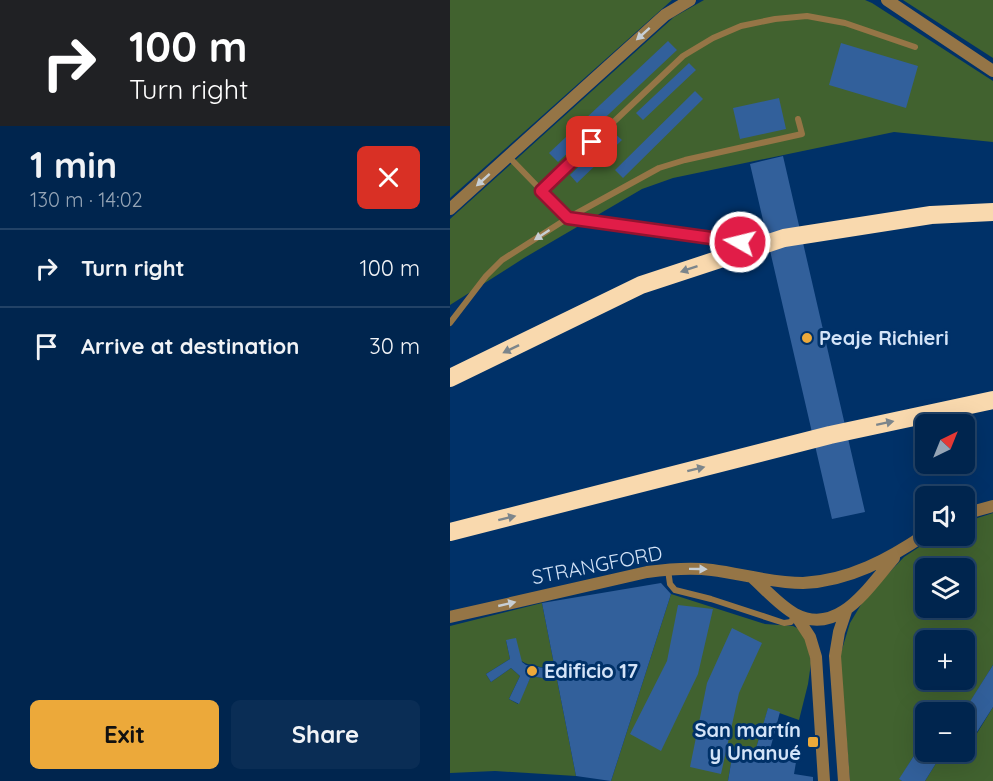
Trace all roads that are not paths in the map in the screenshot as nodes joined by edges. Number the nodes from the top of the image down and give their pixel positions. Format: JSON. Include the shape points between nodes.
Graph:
{"nodes":[{"id":1,"x":690,"y":0,"type":"edge"},
{"id":2,"x":887,"y":0,"type":"edge"},
{"id":3,"x":915,"y":47,"type":"dead end"},
{"id":4,"x":993,"y":70,"type":"edge"},
{"id":5,"x":798,"y":119,"type":"dead end"},
{"id":6,"x":509,"y":157,"type":"junction"},
{"id":7,"x":541,"y":191,"type":"junction"},
{"id":8,"x":450,"y":209,"type":"edge"},
{"id":9,"x":993,"y":212,"type":"edge"},
{"id":10,"x":568,"y":218,"type":"junction"},
{"id":11,"x":762,"y":244,"type":"junction"},
{"id":12,"x":450,"y":323,"type":"edge"},
{"id":13,"x":450,"y":378,"type":"edge"},
{"id":14,"x":993,"y":400,"type":"edge"},
{"id":15,"x":993,"y":506,"type":"edge"},
{"id":16,"x":975,"y":511,"type":"edge"},
{"id":17,"x":450,"y":532,"type":"edge"},
{"id":18,"x":915,"y":541,"type":"edge"},
{"id":19,"x":898,"y":553,"type":"junction"},
{"id":20,"x":668,"y":570,"type":"junction"},
{"id":21,"x":752,"y":578,"type":"junction"},
{"id":22,"x":846,"y":611,"type":"junction"},
{"id":23,"x":795,"y":614,"type":"junction"},
{"id":24,"x":450,"y":617,"type":"edge"},
{"id":25,"x":824,"y":781,"type":"edge"},
{"id":26,"x":844,"y":781,"type":"edge"}],
"edges":[{"from":1,"to":6,"type":"street","one_way":true,"via":[[665,15]]},
{"from":2,"to":4,"type":"street"},
{"from":3,"to":7,"type":"lane","via":[[845,23],[807,16],[741,26],[683,56]]},
{"from":5,"to":10,"type":"lane","via":[[801,134],[660,168]]},
{"from":6,"to":7,"type":"lane"},
{"from":6,"to":8,"type":"street","one_way":true},
{"from":7,"to":10,"type":"lane"},
{"from":9,"to":11,"type":"highway","via":[[931,215]]},
{"from":10,"to":11,"type":"lane"},
{"from":10,"to":12,"type":"lane","one_way":true,"via":[[502,260]]},
{"from":11,"to":13,"type":"highway","one_way":true,"via":[[641,285]]},
{"from":17,"to":14,"type":"highway","one_way":true,"via":[[830,435]]},
{"from":15,"to":16,"type":"street"},
{"from":18,"to":19,"type":"street","name":"STRANGFORD"},
{"from":19,"to":21,"type":"street","name":"STRANGFORD","via":[[868,568],[822,581]]},
{"from":19,"to":22,"type":"street","name":"STRANGFORD"},
{"from":20,"to":21,"type":"street","name":"STRANGFORD","one_way":true,"via":[[709,569]]},
{"from":20,"to":23,"type":"lane","via":[[675,590],[784,623],[791,622]]},
{"from":24,"to":20,"type":"street","name":"STRANGFORD","one_way":true},
{"from":21,"to":23,"type":"street","name":"STRANGFORD"},
{"from":22,"to":23,"type":"street","name":"STRANGFORD","via":[[815,621]]},
{"from":22,"to":26,"type":"street","via":[[836,656]]},
{"from":23,"to":25,"type":"street","via":[[814,648]]}]}
